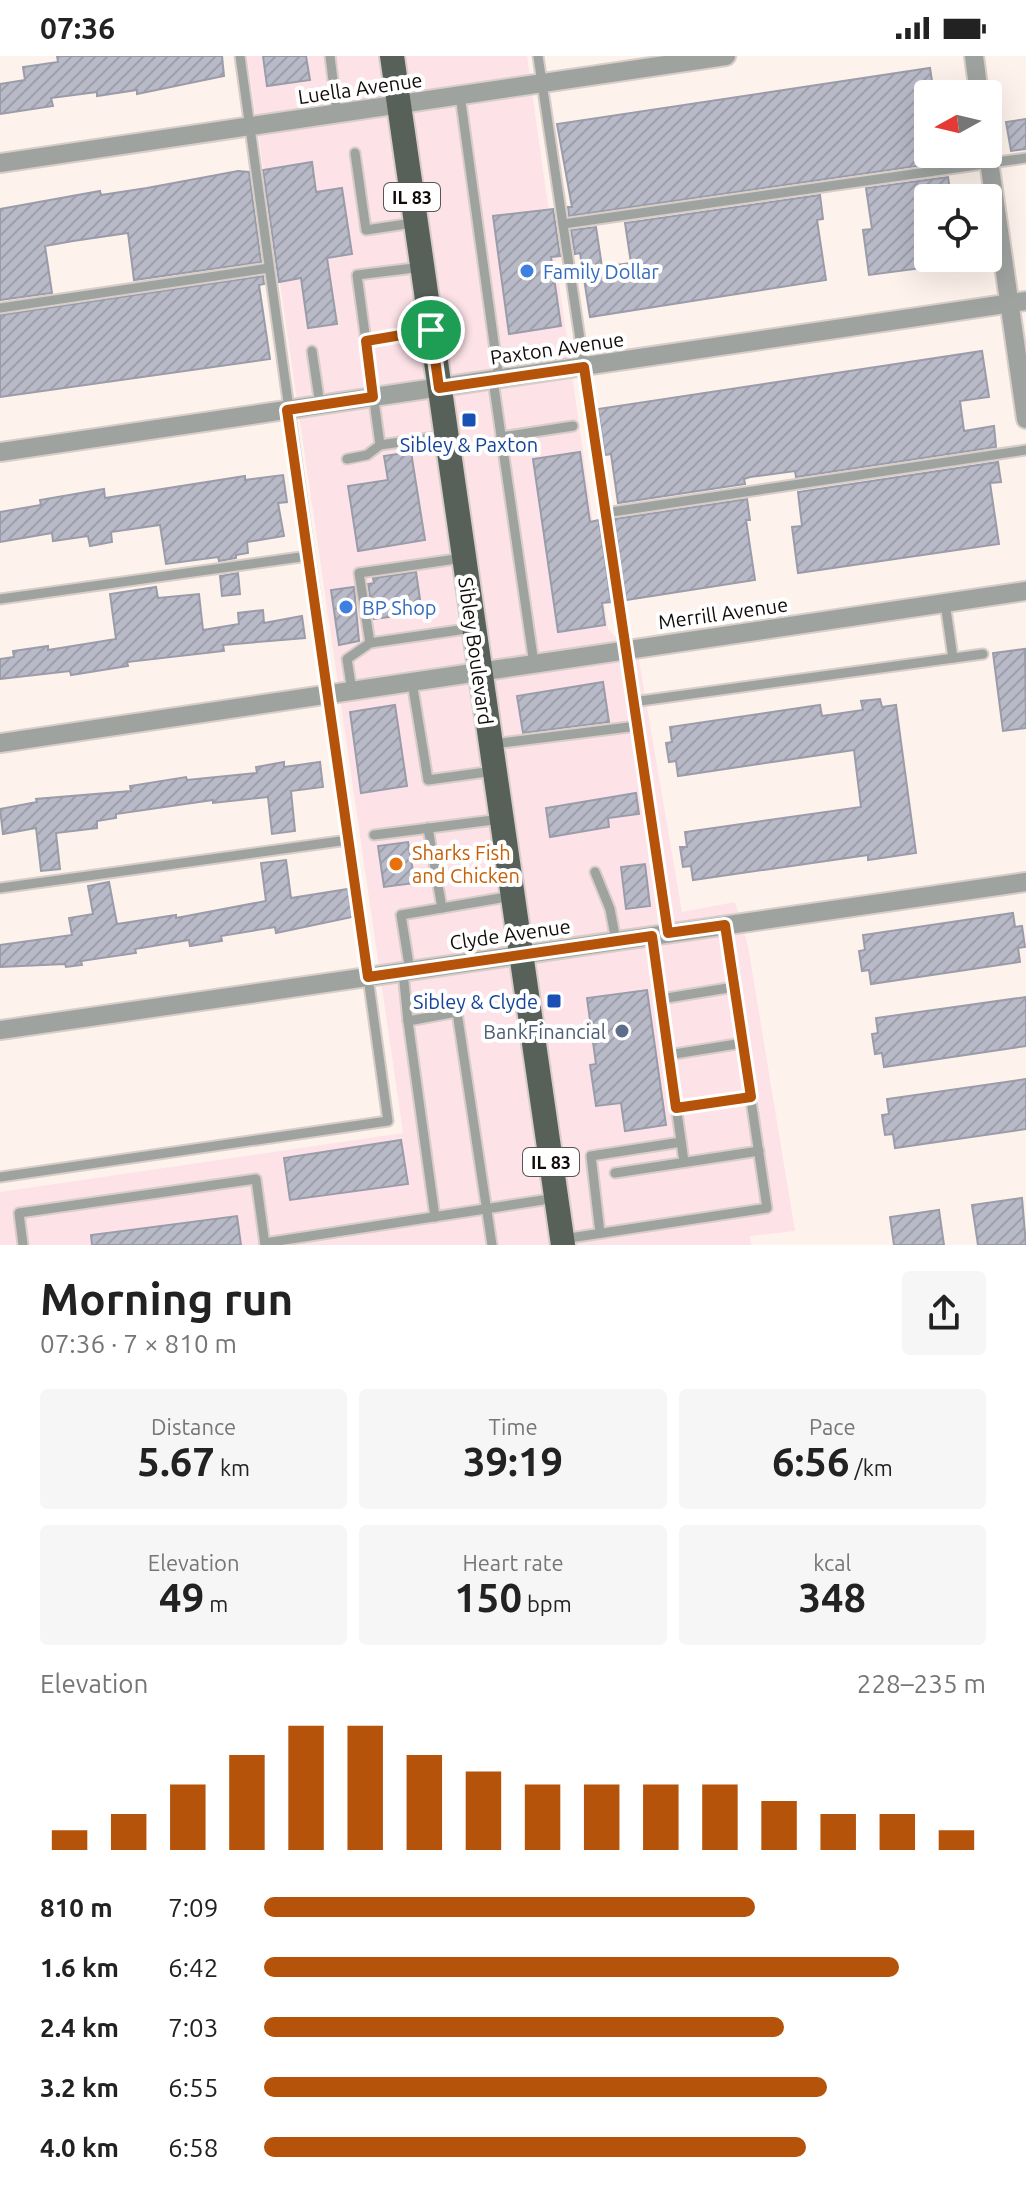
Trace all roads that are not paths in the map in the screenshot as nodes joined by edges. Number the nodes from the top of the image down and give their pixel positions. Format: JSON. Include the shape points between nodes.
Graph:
{"nodes":[{"id":1,"x":240,"y":56,"type":"edge"},
{"id":2,"x":330,"y":56,"type":"edge"},
{"id":3,"x":392,"y":56,"type":"edge"},
{"id":4,"x":538,"y":56,"type":"edge"},
{"id":5,"x":726,"y":56,"type":"edge"},
{"id":6,"x":974,"y":56,"type":"edge"},
{"id":7,"x":977,"y":80,"type":"edge"},
{"id":8,"x":542,"y":84,"type":"junction"},
{"id":9,"x":460,"y":95,"type":"junction"},
{"id":10,"x":399,"y":104,"type":"junction"},
{"id":11,"x":337,"y":113,"type":"junction"},
{"id":12,"x":250,"y":126,"type":"junction"},
{"id":13,"x":355,"y":153,"type":"dead end"},
{"id":14,"x":1026,"y":158,"type":"edge"},
{"id":15,"x":1002,"y":159,"type":"edge"},
{"id":16,"x":0,"y":163,"type":"edge"},
{"id":17,"x":929,"y":168,"type":"edge"},
{"id":18,"x":990,"y":168,"type":"edge"},
{"id":19,"x":416,"y":223,"type":"junction"},
{"id":20,"x":563,"y":224,"type":"junction"},
{"id":21,"x":422,"y":267,"type":"junction"},
{"id":22,"x":269,"y":268,"type":"junction"},
{"id":23,"x":1018,"y":303,"type":"edge"},
{"id":24,"x":0,"y":308,"type":"edge"},
{"id":25,"x":431,"y":330,"type":"junction"},
{"id":26,"x":366,"y":341,"type":"junction"},
{"id":27,"x":312,"y":351,"type":"dead end"},
{"id":28,"x":584,"y":367,"type":"junction"},
{"id":29,"x":496,"y":379,"type":"junction"},
{"id":30,"x":439,"y":388,"type":"junction"},
{"id":31,"x":373,"y":397,"type":"junction"},
{"id":32,"x":320,"y":405,"type":"junction"},
{"id":33,"x":287,"y":410,"type":"junction"},
{"id":34,"x":1026,"y":419,"type":"edge"},
{"id":35,"x":573,"y":426,"type":"dead end"},
{"id":36,"x":446,"y":436,"type":"junction"},
{"id":37,"x":501,"y":437,"type":"junction"},
{"id":38,"x":380,"y":445,"type":"junction"},
{"id":39,"x":1026,"y":450,"type":"edge"},
{"id":40,"x":0,"y":452,"type":"edge"},
{"id":41,"x":347,"y":459,"type":"dead end"},
{"id":42,"x":605,"y":513,"type":"junction"},
{"id":43,"x":308,"y":556,"type":"junction"},
{"id":44,"x":463,"y":558,"type":"junction"},
{"id":45,"x":1026,"y":591,"type":"edge"},
{"id":46,"x":0,"y":599,"type":"edge"},
{"id":47,"x":945,"y":603,"type":"junction"},
{"id":48,"x":473,"y":628,"type":"junction"},
{"id":49,"x":370,"y":643,"type":"junction"},
{"id":50,"x":625,"y":650,"type":"junction"},
{"id":51,"x":983,"y":654,"type":"dead end"},
{"id":52,"x":953,"y":658,"type":"junction"},
{"id":53,"x":534,"y":664,"type":"junction"},
{"id":54,"x":479,"y":672,"type":"junction"},
{"id":55,"x":412,"y":682,"type":"junction"},
{"id":56,"x":352,"y":691,"type":"junction"},
{"id":57,"x":328,"y":694,"type":"junction"},
{"id":58,"x":633,"y":702,"type":"junction"},
{"id":59,"x":637,"y":726,"type":"junction"},
{"id":60,"x":0,"y":743,"type":"edge"},
{"id":61,"x":490,"y":745,"type":"junction"},
{"id":62,"x":494,"y":771,"type":"junction"},
{"id":63,"x":501,"y":819,"type":"junction"},
{"id":64,"x":428,"y":828,"type":"junction"},
{"id":65,"x":374,"y":835,"type":"dead end"},
{"id":66,"x":348,"y":840,"type":"junction"},
{"id":67,"x":595,"y":872,"type":"dead end"},
{"id":68,"x":1026,"y":882,"type":"edge"},
{"id":69,"x":0,"y":888,"type":"edge"},
{"id":70,"x":512,"y":896,"type":"junction"},
{"id":71,"x":442,"y":908,"type":"junction"},
{"id":72,"x":725,"y":925,"type":"junction"},
{"id":73,"x":660,"y":935,"type":"junction"},
{"id":74,"x":616,"y":941,"type":"junction"},
{"id":75,"x":521,"y":955,"type":"junction"},
{"id":76,"x":406,"y":971,"type":"junction"},
{"id":77,"x":368,"y":977,"type":"junction"},
{"id":78,"x":734,"y":987,"type":"junction"},
{"id":79,"x":661,"y":999,"type":"junction"},
{"id":80,"x":408,"y":1021,"type":"junction"},
{"id":81,"x":0,"y":1030,"type":"edge"},
{"id":82,"x":743,"y":1043,"type":"junction"},
{"id":83,"x":668,"y":1055,"type":"junction"},
{"id":84,"x":751,"y":1097,"type":"junction"},
{"id":85,"x":676,"y":1108,"type":"junction"},
{"id":86,"x":681,"y":1142,"type":"junction"},
{"id":87,"x":759,"y":1151,"type":"junction"},
{"id":88,"x":684,"y":1162,"type":"junction"},
{"id":89,"x":615,"y":1173,"type":"dead end"},
{"id":90,"x":0,"y":1177,"type":"edge"},
{"id":91,"x":556,"y":1198,"type":"junction"},
{"id":92,"x":487,"y":1209,"type":"junction"},
{"id":93,"x":435,"y":1217,"type":"junction"},
{"id":94,"x":600,"y":1233,"type":"junction"},
{"id":95,"x":562,"y":1242,"type":"edge"},
{"id":96,"x":265,"y":1244,"type":"edge"},
{"id":97,"x":23,"y":1245,"type":"edge"},
{"id":98,"x":492,"y":1245,"type":"edge"}],
"edges":[{"from":1,"to":12,"type":"lane"},
{"from":2,"to":11,"type":"lane"},
{"from":3,"to":10,"type":"main road","name":"Sibley Boulevard","number":"IL 83"},
{"from":4,"to":8,"type":"lane"},
{"from":5,"to":8,"type":"street","name":"Luella Avenue"},
{"from":6,"to":7,"type":"street"},
{"from":8,"to":9,"type":"street","name":"Luella Avenue"},
{"from":8,"to":20,"type":"lane"},
{"from":9,"to":10,"type":"street","name":"Luella Avenue"},
{"from":9,"to":29,"type":"lane"},
{"from":10,"to":11,"type":"street","name":"Luella Avenue"},
{"from":10,"to":19,"type":"main road","name":"Sibley Boulevard","number":"IL 83"},
{"from":11,"to":12,"type":"street","name":"Luella Avenue"},
{"from":12,"to":16,"type":"street","name":"Luella Avenue"},
{"from":12,"to":22,"type":"lane"},
{"from":13,"to":19,"type":"lane","via":[[366,230]]},
{"from":14,"to":15,"type":"lane"},
{"from":17,"to":20,"type":"lane"},
{"from":18,"to":23,"type":"street"},
{"from":19,"to":21,"type":"main road","name":"Sibley Boulevard","number":"IL 83"},
{"from":20,"to":28,"type":"lane"},
{"from":21,"to":25,"type":"main road","name":"Sibley Boulevard","number":"IL 83"},
{"from":21,"to":26,"type":"lane","via":[[357,275]]},
{"from":22,"to":24,"type":"lane"},
{"from":22,"to":33,"type":"lane"},
{"from":23,"to":28,"type":"street","name":"Paxton Avenue"},
{"from":23,"to":34,"type":"street"},
{"from":25,"to":26,"type":"lane"},
{"from":25,"to":30,"type":"main road","name":"Sibley Boulevard","number":"IL 83"},
{"from":26,"to":31,"type":"lane"},
{"from":27,"to":32,"type":"lane"},
{"from":28,"to":29,"type":"street","name":"Paxton Avenue"},
{"from":28,"to":42,"type":"lane"},
{"from":29,"to":30,"type":"street","name":"Paxton Avenue"},
{"from":29,"to":37,"type":"lane"},
{"from":30,"to":31,"type":"street","name":"Paxton Avenue"},
{"from":30,"to":36,"type":"main road","name":"Sibley Boulevard","number":"IL 83"},
{"from":31,"to":32,"type":"street","name":"Paxton Avenue"},
{"from":31,"to":38,"type":"lane"},
{"from":32,"to":33,"type":"street","name":"Paxton Avenue"},
{"from":33,"to":40,"type":"street","name":"Paxton Avenue"},
{"from":33,"to":43,"type":"lane"},
{"from":35,"to":37,"type":"lane"},
{"from":36,"to":38,"type":"lane"},
{"from":36,"to":44,"type":"main road","name":"Sibley Boulevard","number":"IL 83"},
{"from":37,"to":53,"type":"lane"},
{"from":38,"to":41,"type":"lane","via":[[367,455]]},
{"from":39,"to":42,"type":"lane"},
{"from":42,"to":50,"type":"lane"},
{"from":43,"to":46,"type":"lane"},
{"from":43,"to":57,"type":"lane"},
{"from":44,"to":48,"type":"main road","name":"Sibley Boulevard","number":"IL 83"},
{"from":44,"to":49,"type":"lane","via":[[359,573]]},
{"from":45,"to":47,"type":"street","name":"Merrill Avenue"},
{"from":47,"to":50,"type":"street","name":"Merrill Avenue"},
{"from":47,"to":52,"type":"lane"},
{"from":48,"to":49,"type":"lane"},
{"from":48,"to":54,"type":"main road","name":"Sibley Boulevard","number":"IL 83"},
{"from":49,"to":56,"type":"lane","via":[[347,659]]},
{"from":50,"to":53,"type":"street","name":"Merrill Avenue"},
{"from":50,"to":58,"type":"lane"},
{"from":51,"to":52,"type":"lane"},
{"from":52,"to":58,"type":"lane"},
{"from":53,"to":54,"type":"street","name":"Merrill Avenue"},
{"from":54,"to":55,"type":"street","name":"Merrill Avenue"},
{"from":54,"to":61,"type":"main road","name":"Sibley Boulevard","number":"IL 83"},
{"from":55,"to":56,"type":"street","name":"Merrill Avenue"},
{"from":55,"to":62,"type":"lane","via":[[428,780]]},
{"from":56,"to":57,"type":"street","name":"Merrill Avenue"},
{"from":57,"to":60,"type":"street","name":"Merrill Avenue"},
{"from":57,"to":66,"type":"lane"},
{"from":58,"to":59,"type":"lane"},
{"from":59,"to":61,"type":"lane"},
{"from":59,"to":73,"type":"lane"},
{"from":61,"to":62,"type":"main road","name":"Sibley Boulevard","number":"IL 83"},
{"from":62,"to":63,"type":"main road","name":"Sibley Boulevard","number":"IL 83"},
{"from":63,"to":64,"type":"lane"},
{"from":63,"to":70,"type":"main road","name":"Sibley Boulevard","number":"IL 83"},
{"from":64,"to":65,"type":"lane"},
{"from":64,"to":71,"type":"lane"},
{"from":66,"to":69,"type":"lane"},
{"from":66,"to":77,"type":"lane"},
{"from":67,"to":74,"type":"lane"},
{"from":68,"to":72,"type":"street","name":"Clyde Avenue"},
{"from":70,"to":71,"type":"lane"},
{"from":70,"to":75,"type":"main road","name":"Sibley Boulevard","number":"IL 83"},
{"from":71,"to":76,"type":"lane","via":[[401,915]]},
{"from":72,"to":73,"type":"street","name":"Clyde Avenue"},
{"from":72,"to":78,"type":"lane"},
{"from":73,"to":74,"type":"street","name":"Clyde Avenue"},
{"from":73,"to":79,"type":"lane"},
{"from":74,"to":75,"type":"street","name":"Clyde Avenue"},
{"from":75,"to":76,"type":"street","name":"Clyde Avenue"},
{"from":75,"to":91,"type":"main road","name":"Sibley Boulevard","number":"IL 83"},
{"from":76,"to":77,"type":"street","name":"Clyde Avenue"},
{"from":76,"to":80,"type":"lane"},
{"from":77,"to":81,"type":"street","name":"Clyde Avenue"},
{"from":77,"to":90,"type":"lane","via":[[388,1121]]},
{"from":78,"to":79,"type":"lane"},
{"from":78,"to":82,"type":"lane"},
{"from":79,"to":83,"type":"lane"},
{"from":80,"to":92,"type":"lane","via":[[457,1012]]},
{"from":80,"to":93,"type":"lane"},
{"from":82,"to":83,"type":"lane"},
{"from":82,"to":84,"type":"lane"},
{"from":83,"to":85,"type":"lane"},
{"from":84,"to":85,"type":"lane"},
{"from":84,"to":87,"type":"lane"},
{"from":85,"to":86,"type":"lane"},
{"from":86,"to":88,"type":"lane"},
{"from":86,"to":94,"type":"lane","via":[[591,1156]]},
{"from":87,"to":88,"type":"lane"},
{"from":87,"to":94,"type":"lane","via":[[767,1208]]},
{"from":88,"to":89,"type":"lane"},
{"from":91,"to":92,"type":"lane"},
{"from":91,"to":95,"type":"main road","name":"Sibley Boulevard","number":"IL 83"},
{"from":92,"to":93,"type":"lane"},
{"from":92,"to":98,"type":"lane"},
{"from":93,"to":96,"type":"lane"},
{"from":94,"to":95,"type":"lane"},
{"from":96,"to":97,"type":"lane","via":[[256,1179],[19,1213]]}]}
